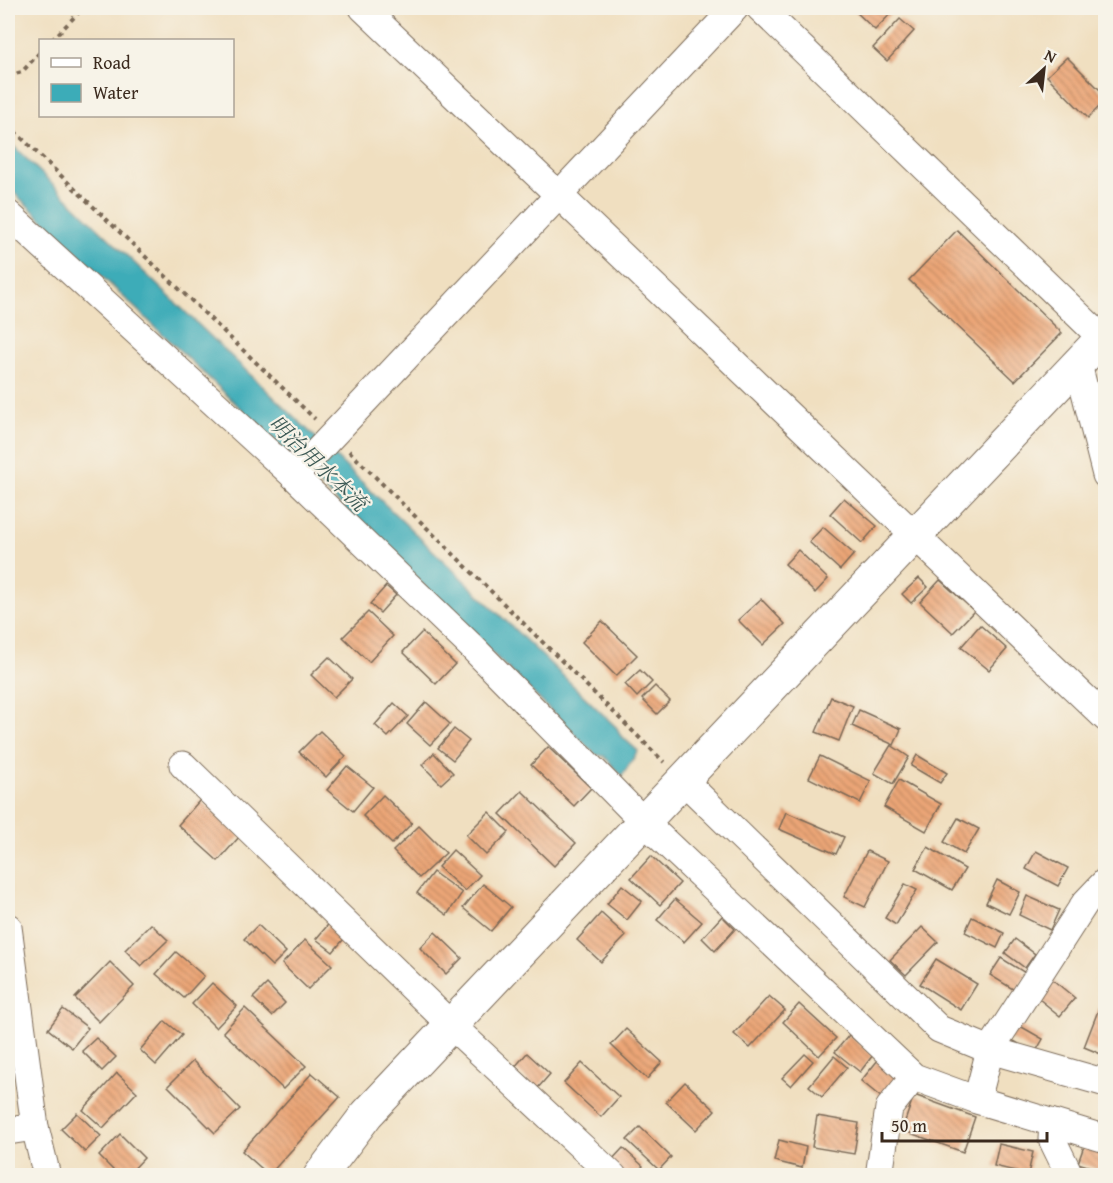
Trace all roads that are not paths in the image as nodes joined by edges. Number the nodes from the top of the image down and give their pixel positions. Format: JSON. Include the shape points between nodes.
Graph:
{"nodes":[{"id":1,"x":363,"y":8,"type":"edge"},
{"id":2,"x":735,"y":8,"type":"edge"},
{"id":3,"x":760,"y":8,"type":"edge"},
{"id":4,"x":561,"y":195,"type":"junction"},
{"id":5,"x":8,"y":214,"type":"edge"},
{"id":6,"x":1104,"y":336,"type":"edge"},
{"id":7,"x":1078,"y":364,"type":"junction"},
{"id":8,"x":1106,"y":474,"type":"edge"},
{"id":9,"x":294,"y":476,"type":"junction"},
{"id":10,"x":916,"y":536,"type":"junction"},
{"id":11,"x":1106,"y":718,"type":"edge"},
{"id":12,"x":183,"y":765,"type":"dead end"},
{"id":13,"x":681,"y":784,"type":"junction"},
{"id":14,"x":646,"y":818,"type":"junction"},
{"id":15,"x":1106,"y":881,"type":"edge"},
{"id":16,"x":8,"y":927,"type":"edge"},
{"id":17,"x":451,"y":1024,"type":"junction"},
{"id":18,"x":990,"y":1050,"type":"junction"},
{"id":19,"x":914,"y":1077,"type":"junction"},
{"id":20,"x":1106,"y":1083,"type":"edge"},
{"id":21,"x":977,"y":1100,"type":"junction"},
{"id":22,"x":1053,"y":1123,"type":"junction"},
{"id":23,"x":35,"y":1127,"type":"junction"},
{"id":24,"x":8,"y":1131,"type":"edge"},
{"id":25,"x":1106,"y":1139,"type":"edge"},
{"id":26,"x":46,"y":1176,"type":"edge"},
{"id":27,"x":320,"y":1176,"type":"edge"},
{"id":28,"x":613,"y":1176,"type":"edge"},
{"id":29,"x":879,"y":1176,"type":"edge"},
{"id":30,"x":1070,"y":1176,"type":"edge"}],
"edges":[{"from":1,"to":4,"type":"street"},
{"from":2,"to":4,"type":"street"},
{"from":3,"to":6,"type":"street"},
{"from":4,"to":9,"type":"street"},
{"from":4,"to":10,"type":"street"},
{"from":5,"to":9,"type":"street"},
{"from":6,"to":7,"type":"street"},
{"from":7,"to":8,"type":"street"},
{"from":7,"to":10,"type":"street"},
{"from":9,"to":14,"type":"street"},
{"from":10,"to":11,"type":"street"},
{"from":10,"to":13,"type":"street"},
{"from":12,"to":17,"type":"street"},
{"from":13,"to":14,"type":"street"},
{"from":13,"to":18,"type":"street","via":[[939,1029]]},
{"from":14,"to":17,"type":"street"},
{"from":14,"to":19,"type":"street"},
{"from":15,"to":18,"type":"street","via":[[1085,903]]},
{"from":16,"to":23,"type":"street"},
{"from":17,"to":27,"type":"street","via":[[368,1114]]},
{"from":17,"to":28,"type":"street"},
{"from":18,"to":20,"type":"street"},
{"from":18,"to":21,"type":"street"},
{"from":19,"to":21,"type":"street"},
{"from":19,"to":29,"type":"street","via":[[889,1108]]},
{"from":21,"to":22,"type":"street"},
{"from":22,"to":25,"type":"street"},
{"from":22,"to":30,"type":"street","via":[[1052,1139]]},
{"from":23,"to":24,"type":"street"},
{"from":23,"to":26,"type":"street"}]}
